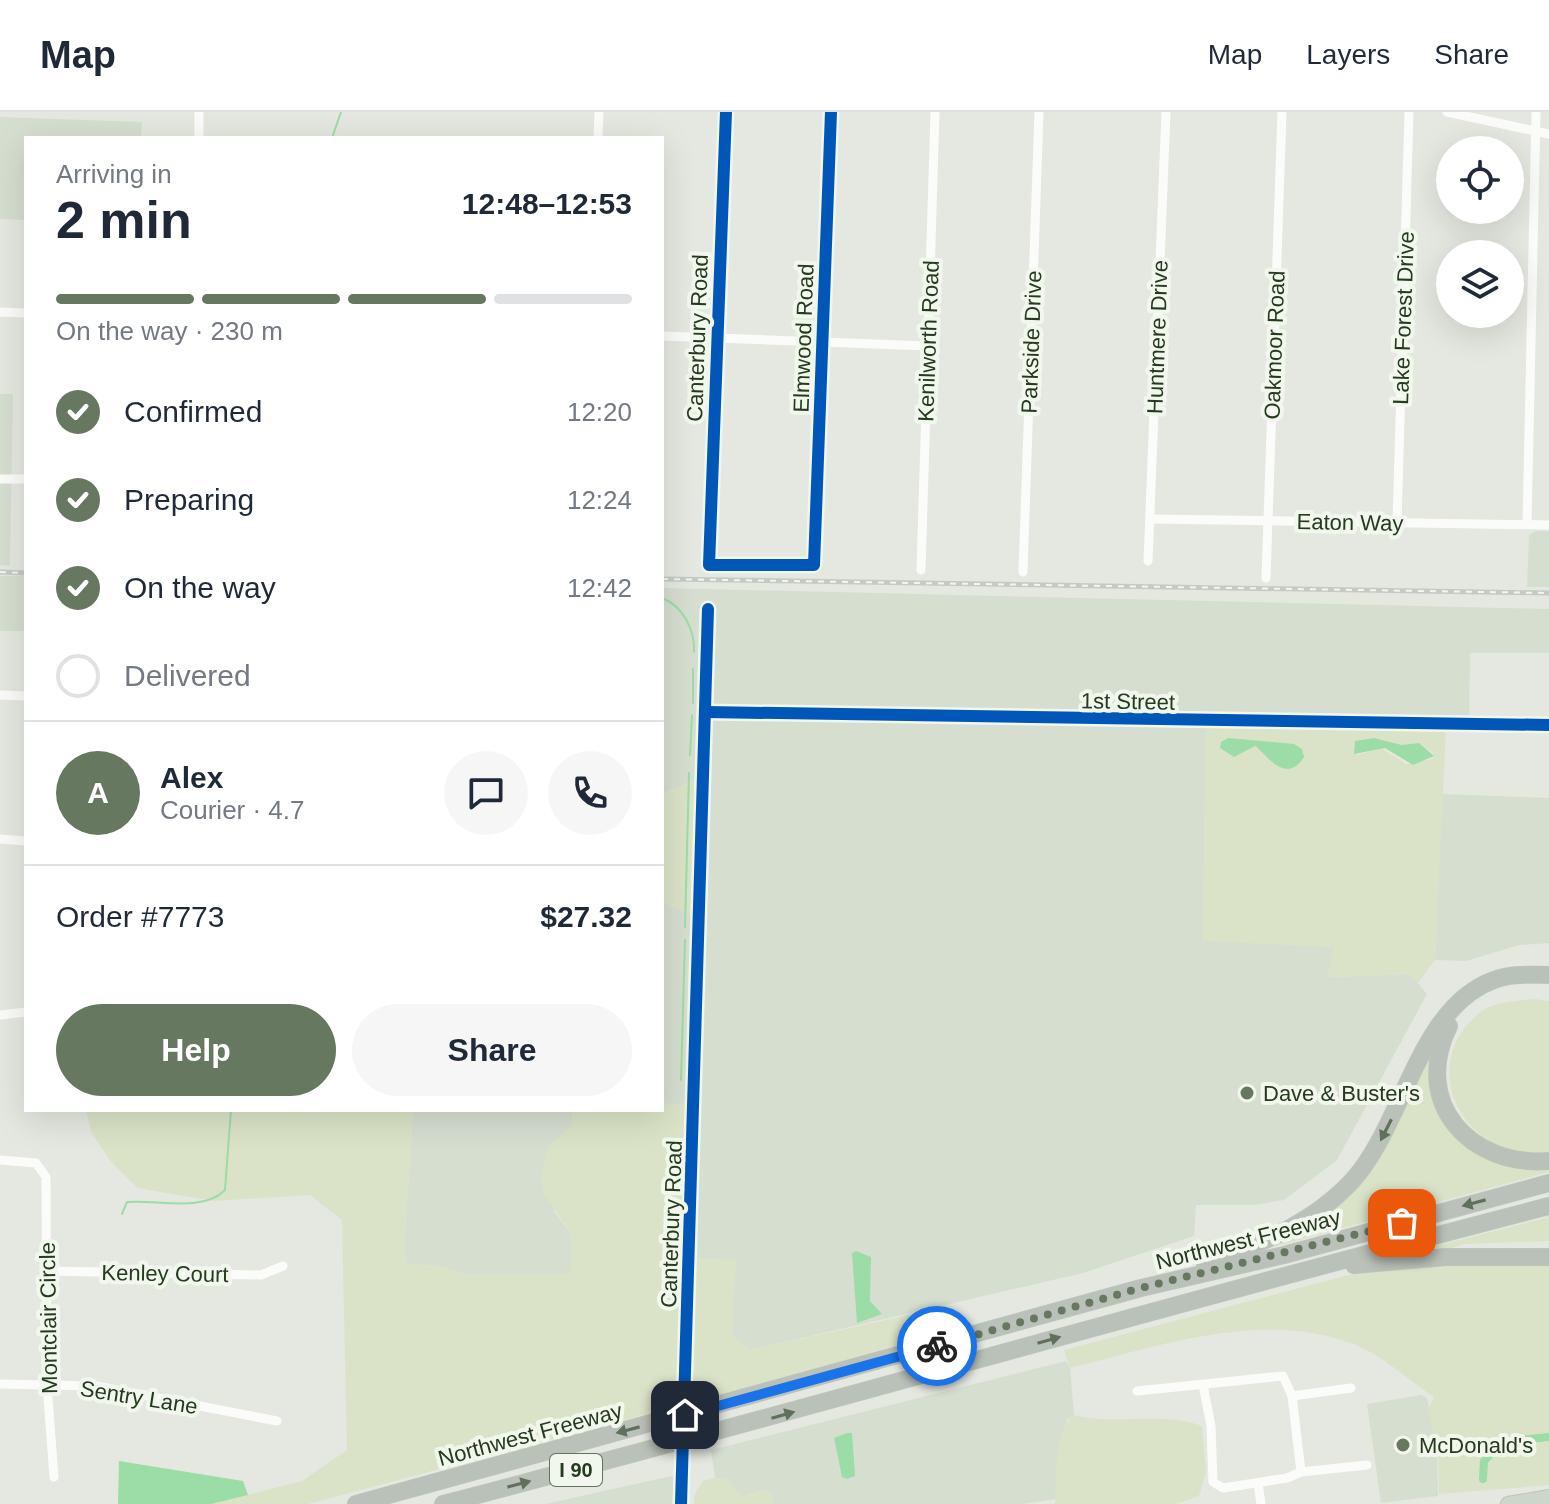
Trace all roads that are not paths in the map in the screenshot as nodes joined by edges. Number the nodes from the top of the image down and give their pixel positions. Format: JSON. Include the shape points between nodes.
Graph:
{"nodes":[{"id":1,"x":199,"y":112,"type":"edge"},
{"id":2,"x":599,"y":112,"type":"edge"},
{"id":3,"x":726,"y":112,"type":"edge"},
{"id":4,"x":831,"y":112,"type":"edge"},
{"id":5,"x":935,"y":112,"type":"edge"},
{"id":6,"x":1039,"y":112,"type":"edge"},
{"id":7,"x":1166,"y":112,"type":"edge"},
{"id":8,"x":1282,"y":112,"type":"edge"},
{"id":9,"x":1409,"y":112,"type":"edge"},
{"id":10,"x":1447,"y":112,"type":"edge"},
{"id":11,"x":1536,"y":112,"type":"edge"},
{"id":12,"x":1536,"y":129,"type":"junction"},
{"id":13,"x":1549,"y":134,"type":"edge"},
{"id":14,"x":199,"y":136,"type":"edge"},
{"id":15,"x":598,"y":136,"type":"edge"},
{"id":16,"x":0,"y":312,"type":"edge"},
{"id":17,"x":24,"y":313,"type":"edge"},
{"id":18,"x":664,"y":336,"type":"edge"},
{"id":19,"x":717,"y":339,"type":"junction"},
{"id":20,"x":822,"y":344,"type":"junction"},
{"id":21,"x":928,"y":346,"type":"junction"},
{"id":22,"x":0,"y":479,"type":"edge"},
{"id":23,"x":24,"y":479,"type":"edge"},
{"id":24,"x":1151,"y":519,"type":"junction"},
{"id":25,"x":1268,"y":521,"type":"junction"},
{"id":26,"x":1397,"y":523,"type":"junction"},
{"id":27,"x":1527,"y":524,"type":"junction"},
{"id":28,"x":1549,"y":525,"type":"edge"},
{"id":29,"x":1148,"y":561,"type":"dead end"},
{"id":30,"x":814,"y":565,"type":"joint"},
{"id":31,"x":921,"y":570,"type":"dead end"},
{"id":32,"x":1023,"y":572,"type":"dead end"},
{"id":33,"x":1266,"y":578,"type":"dead end"},
{"id":34,"x":708,"y":609,"type":"dead end"},
{"id":35,"x":0,"y":695,"type":"edge"},
{"id":36,"x":24,"y":696,"type":"edge"},
{"id":37,"x":706,"y":712,"type":"junction"},
{"id":38,"x":1549,"y":725,"type":"edge"},
{"id":39,"x":0,"y":839,"type":"edge"},
{"id":40,"x":24,"y":841,"type":"edge"},
{"id":41,"x":1546,"y":981,"type":"edge"},
{"id":42,"x":24,"y":1012,"type":"edge"},
{"id":43,"x":0,"y":1015,"type":"edge"},
{"id":44,"x":0,"y":1160,"type":"edge"},
{"id":45,"x":1549,"y":1161,"type":"edge"},
{"id":46,"x":1549,"y":1183,"type":"edge"},
{"id":47,"x":1549,"y":1206,"type":"edge"},
{"id":48,"x":1549,"y":1257,"type":"edge"},
{"id":49,"x":283,"y":1266,"type":"dead end"},
{"id":50,"x":46,"y":1271,"type":"junction"},
{"id":51,"x":1285,"y":1274,"type":"junction"},
{"id":52,"x":1141,"y":1288,"type":"junction"},
{"id":53,"x":0,"y":1384,"type":"edge"},
{"id":54,"x":47,"y":1385,"type":"junction"},
{"id":55,"x":1203,"y":1385,"type":"junction"},
{"id":56,"x":1351,"y":1388,"type":"dead end"},
{"id":57,"x":1137,"y":1391,"type":"dead end"},
{"id":58,"x":1292,"y":1396,"type":"junction"},
{"id":59,"x":277,"y":1421,"type":"dead end"},
{"id":60,"x":1367,"y":1465,"type":"dead end"},
{"id":61,"x":1301,"y":1472,"type":"junction"},
{"id":62,"x":54,"y":1477,"type":"dead end"},
{"id":63,"x":1258,"y":1483,"type":"junction"},
{"id":64,"x":1549,"y":1497,"type":"edge"},
{"id":65,"x":356,"y":1504,"type":"edge"},
{"id":66,"x":443,"y":1504,"type":"edge"},
{"id":67,"x":681,"y":1504,"type":"edge"},
{"id":68,"x":1261,"y":1504,"type":"edge"},
{"id":69,"x":1508,"y":1504,"type":"edge"}],
"edges":[{"from":1,"to":14,"type":"street"},
{"from":2,"to":15,"type":"street"},
{"from":3,"to":19,"type":"street","name":"Canterbury Road"},
{"from":4,"to":20,"type":"street","name":"Elmwood Road"},
{"from":5,"to":21,"type":"street","name":"Kenilworth Road"},
{"from":6,"to":32,"type":"street","name":"Parkside Drive"},
{"from":7,"to":24,"type":"street","name":"Huntmere Drive"},
{"from":8,"to":25,"type":"street","name":"Oakmoor Road"},
{"from":9,"to":26,"type":"street","name":"Lake Forest Drive"},
{"from":10,"to":12,"type":"street"},
{"from":11,"to":12,"type":"street"},
{"from":12,"to":13,"type":"street"},
{"from":12,"to":27,"type":"street"},
{"from":16,"to":17,"type":"street"},
{"from":18,"to":19,"type":"street"},
{"from":19,"to":20,"type":"street"},
{"from":19,"to":30,"type":"street","name":"Canterbury Road","via":[[709,565]]},
{"from":20,"to":21,"type":"street"},
{"from":20,"to":30,"type":"street","name":"Elmwood Road"},
{"from":21,"to":31,"type":"street","name":"Kenilworth Road"},
{"from":22,"to":23,"type":"street"},
{"from":24,"to":25,"type":"street","name":"Eaton Way"},
{"from":24,"to":29,"type":"street","name":"Huntmere Drive"},
{"from":25,"to":26,"type":"street","name":"Eaton Way"},
{"from":25,"to":33,"type":"street","name":"Oakmoor Road"},
{"from":26,"to":27,"type":"street","name":"Eaton Way"},
{"from":27,"to":28,"type":"street","name":"Eaton Way"},
{"from":34,"to":37,"type":"street","name":"Canterbury Road"},
{"from":35,"to":36,"type":"street"},
{"from":37,"to":38,"type":"street","name":"1st Street"},
{"from":37,"to":67,"type":"street","name":"Canterbury Road","bridge":true},
{"from":39,"to":40,"type":"street"},
{"from":41,"to":45,"type":"highway","via":[[1497,987],[1463,1008],[1442,1040],[1436,1076],[1446,1112],[1471,1141],[1501,1157]]},
{"from":41,"to":52,"type":"highway","one_way":true,"via":[[1494,980],[1456,1004],[1440,1024],[1376,1149],[1351,1181],[1307,1220],[1273,1239]]},
{"from":42,"to":43,"type":"street"},
{"from":44,"to":50,"type":"street","name":"Montclair Circle","via":[[36,1163],[46,1177]]},
{"from":46,"to":52,"type":"highway","name":"Northwest Freeway","number":"I 90","one_way":true},
{"from":47,"to":51,"type":"highway","name":"Northwest Freeway","number":"I 90"},
{"from":48,"to":51,"type":"highway","via":[[1425,1258]]},
{"from":49,"to":50,"type":"street","name":"Kenley Court","via":[[261,1275]]},
{"from":50,"to":54,"type":"street","name":"Montclair Circle"},
{"from":66,"to":51,"type":"highway","name":"Northwest Freeway","number":"I 90","one_way":true,"via":[[708,1436]]},
{"from":52,"to":65,"type":"highway","name":"Northwest Freeway","number":"I 90","one_way":true},
{"from":53,"to":54,"type":"street","name":"Sentry Lane"},
{"from":54,"to":59,"type":"street","name":"Sentry Lane","via":[[96,1386]]},
{"from":54,"to":62,"type":"street","name":"Montclair Circle"},
{"from":55,"to":57,"type":"street"},
{"from":55,"to":58,"type":"street","via":[[1283,1376]]},
{"from":55,"to":63,"type":"street","via":[[1213,1482],[1223,1488]]},
{"from":56,"to":58,"type":"street"},
{"from":58,"to":61,"type":"street"},
{"from":60,"to":61,"type":"street"},
{"from":61,"to":63,"type":"street"},
{"from":63,"to":68,"type":"street"},
{"from":64,"to":69,"type":"main road"}]}
